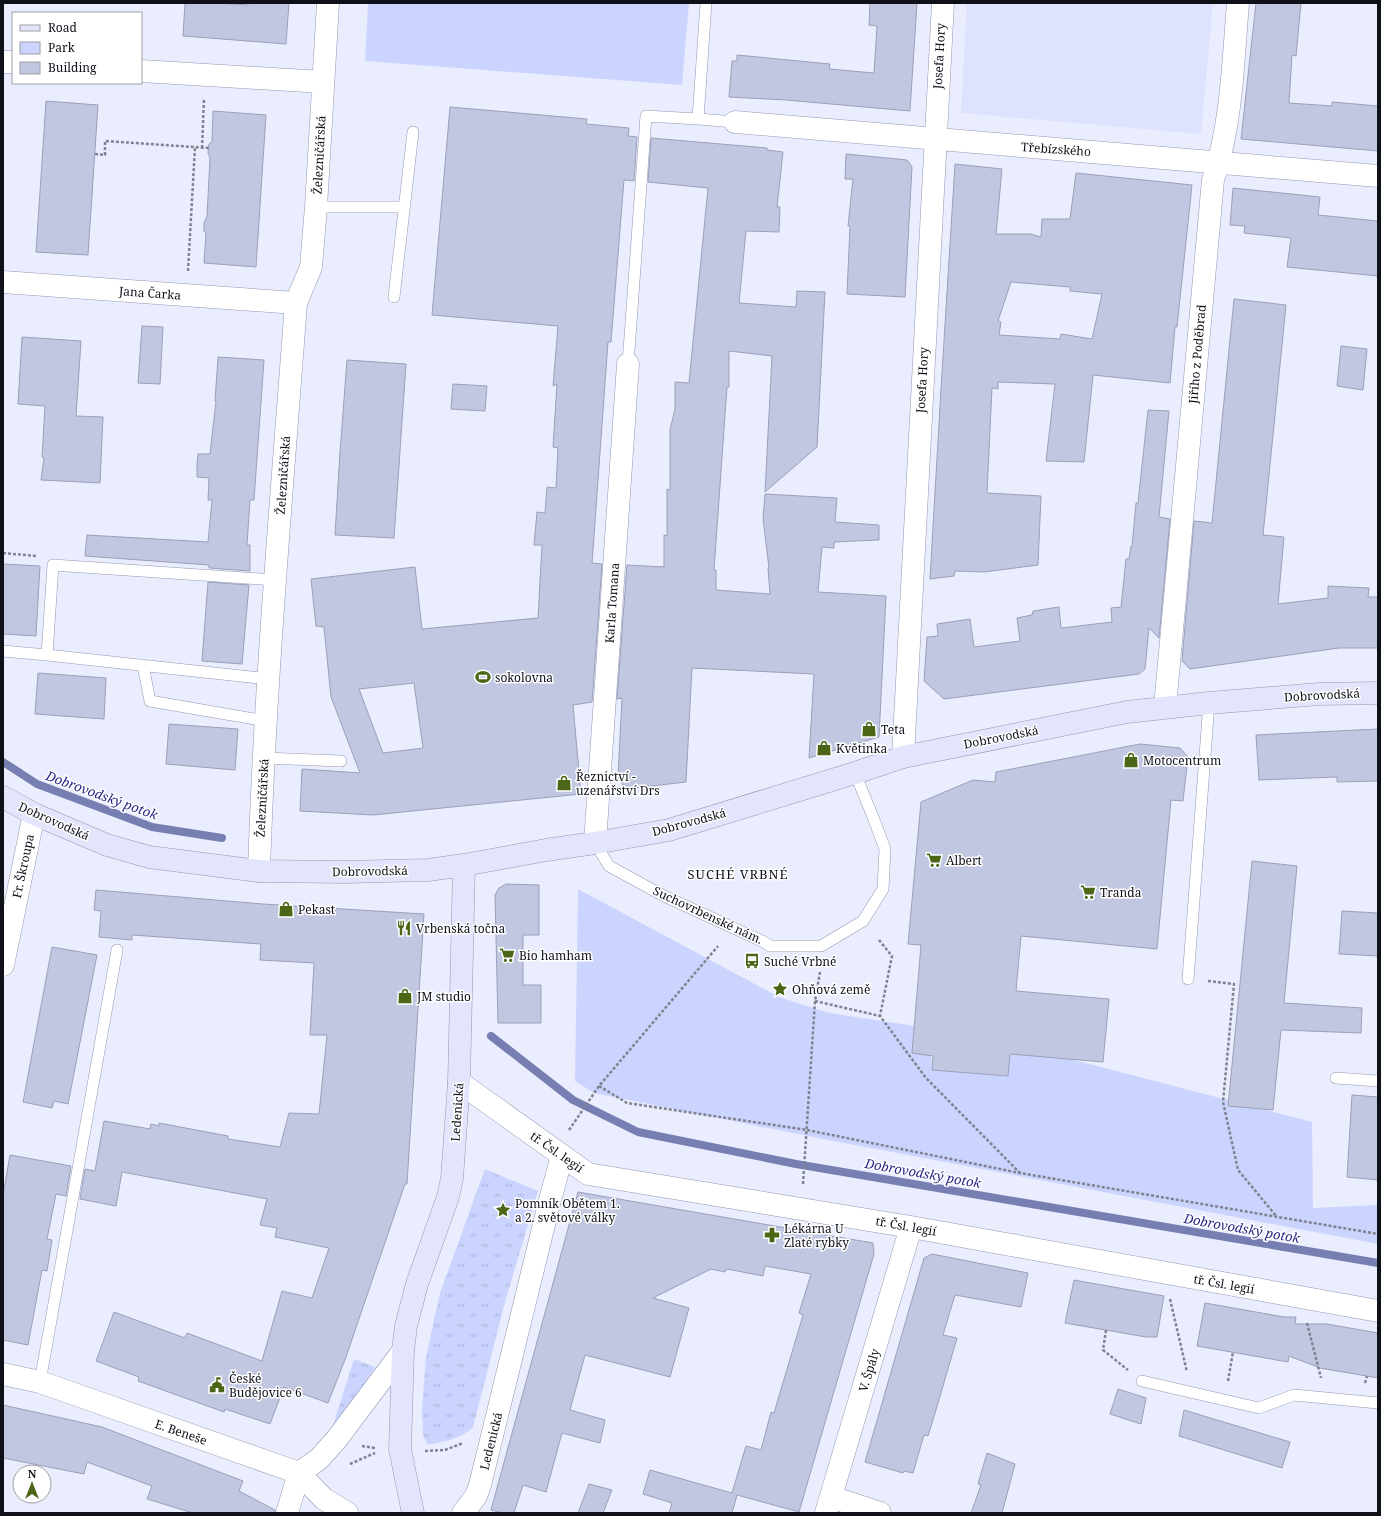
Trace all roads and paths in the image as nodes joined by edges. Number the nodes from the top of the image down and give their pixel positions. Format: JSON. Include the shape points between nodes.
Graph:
{"nodes":[{"id":1,"x":328,"y":3,"type":"edge"},
{"id":2,"x":706,"y":3,"type":"edge"},
{"id":3,"x":943,"y":3,"type":"edge"},
{"id":4,"x":1238,"y":3,"type":"edge"},
{"id":5,"x":142,"y":70,"type":"edge"},
{"id":6,"x":205,"y":75,"type":"junction"},
{"id":7,"x":323,"y":82,"type":"junction"},
{"id":8,"x":698,"y":119,"type":"junction"},
{"id":9,"x":735,"y":122,"type":"joint"},
{"id":10,"x":413,"y":132,"type":"dead end"},
{"id":11,"x":934,"y":140,"type":"junction"},
{"id":12,"x":195,"y":148,"type":"junction"},
{"id":13,"x":202,"y":148,"type":"junction"},
{"id":14,"x":209,"y":148,"type":"dead end"},
{"id":15,"x":95,"y":154,"type":"dead end"},
{"id":16,"x":1219,"y":162,"type":"junction"},
{"id":17,"x":1378,"y":176,"type":"edge"},
{"id":18,"x":316,"y":207,"type":"junction"},
{"id":19,"x":404,"y":207,"type":"junction"},
{"id":20,"x":3,"y":282,"type":"edge"},
{"id":21,"x":187,"y":295,"type":"junction"},
{"id":22,"x":394,"y":297,"type":"dead end"},
{"id":23,"x":296,"y":302,"type":"junction"},
{"id":24,"x":628,"y":364,"type":"joint"},
{"id":25,"x":3,"y":553,"type":"edge"},
{"id":26,"x":53,"y":565,"type":"junction"},
{"id":27,"x":275,"y":580,"type":"junction"},
{"id":28,"x":3,"y":651,"type":"edge"},
{"id":29,"x":48,"y":655,"type":"junction"},
{"id":30,"x":142,"y":665,"type":"junction"},
{"id":31,"x":269,"y":679,"type":"junction"},
{"id":32,"x":1378,"y":692,"type":"edge"},
{"id":33,"x":1209,"y":703,"type":"junction"},
{"id":34,"x":1165,"y":707,"type":"junction"},
{"id":35,"x":266,"y":721,"type":"junction"},
{"id":36,"x":903,"y":757,"type":"junction"},
{"id":37,"x":264,"y":758,"type":"junction"},
{"id":38,"x":341,"y":761,"type":"dead end"},
{"id":39,"x":855,"y":773,"type":"junction"},
{"id":40,"x":3,"y":797,"type":"edge"},
{"id":41,"x":34,"y":814,"type":"junction"},
{"id":42,"x":596,"y":843,"type":"junction"},
{"id":43,"x":464,"y":865,"type":"junction"},
{"id":44,"x":259,"y":870,"type":"junction"},
{"id":45,"x":879,"y":940,"type":"dead end"},
{"id":46,"x":718,"y":946,"type":"dead end"},
{"id":47,"x":117,"y":950,"type":"dead end"},
{"id":48,"x":3,"y":965,"type":"edge"},
{"id":49,"x":820,"y":972,"type":"dead end"},
{"id":50,"x":1188,"y":979,"type":"joint"},
{"id":51,"x":815,"y":1001,"type":"junction"},
{"id":52,"x":880,"y":1016,"type":"junction"},
{"id":53,"x":1336,"y":1078,"type":"dead end"},
{"id":54,"x":1378,"y":1081,"type":"edge"},
{"id":55,"x":459,"y":1082,"type":"junction"},
{"id":56,"x":599,"y":1086,"type":"junction"},
{"id":57,"x":807,"y":1130,"type":"junction"},
{"id":58,"x":566,"y":1134,"type":"dead end"},
{"id":59,"x":562,"y":1156,"type":"junction"},
{"id":60,"x":1020,"y":1173,"type":"junction"},
{"id":61,"x":803,"y":1184,"type":"dead end"},
{"id":62,"x":1277,"y":1217,"type":"junction"},
{"id":63,"x":911,"y":1227,"type":"junction"},
{"id":64,"x":1378,"y":1234,"type":"edge"},
{"id":65,"x":1164,"y":1273,"type":"junction"},
{"id":66,"x":1301,"y":1297,"type":"junction"},
{"id":67,"x":1378,"y":1311,"type":"edge"},
{"id":68,"x":1106,"y":1330,"type":"dead end"},
{"id":69,"x":403,"y":1351,"type":"junction"},
{"id":70,"x":1233,"y":1352,"type":"dead end"},
{"id":71,"x":3,"y":1374,"type":"edge"},
{"id":72,"x":1142,"y":1381,"type":"joint"},
{"id":73,"x":40,"y":1382,"type":"junction"},
{"id":74,"x":1193,"y":1393,"type":"junction"},
{"id":75,"x":1325,"y":1398,"type":"junction"},
{"id":76,"x":1226,"y":1401,"type":"junction"},
{"id":77,"x":1378,"y":1403,"type":"edge"},
{"id":78,"x":378,"y":1452,"type":"dead end"},
{"id":79,"x":344,"y":1466,"type":"dead end"},
{"id":80,"x":299,"y":1473,"type":"junction"},
{"id":81,"x":829,"y":1505,"type":"edge"},
{"id":82,"x":288,"y":1513,"type":"edge"},
{"id":83,"x":347,"y":1513,"type":"edge"},
{"id":84,"x":413,"y":1513,"type":"edge"},
{"id":85,"x":463,"y":1513,"type":"edge"},
{"id":86,"x":880,"y":1513,"type":"edge"}],
"edges":[{"from":1,"to":7,"type":"street","name":"Železničářská"},
{"from":2,"to":8,"type":"lane"},
{"from":3,"to":11,"type":"street","name":"Josefa Hory"},
{"from":4,"to":16,"type":"street","name":"Jiřího z Poděbrad","via":[[1226,129]]},
{"from":5,"to":6,"type":"street"},
{"from":6,"to":7,"type":"street"},
{"from":6,"to":13,"type":"path"},
{"from":7,"to":18,"type":"street","name":"Železničářská"},
{"from":8,"to":9,"type":"lane"},
{"from":8,"to":24,"type":"lane","via":[[646,116]]},
{"from":9,"to":11,"type":"street","name":"Třebízského"},
{"from":10,"to":19,"type":"lane"},
{"from":11,"to":16,"type":"street","name":"Třebízského"},
{"from":11,"to":36,"type":"street","name":"Josefa Hory"},
{"from":12,"to":13,"type":"path"},
{"from":12,"to":15,"type":"path","via":[[105,141],[105,155]]},
{"from":12,"to":21,"type":"path"},
{"from":13,"to":14,"type":"path"},
{"from":16,"to":17,"type":"street","name":"Třebízského"},
{"from":16,"to":34,"type":"street","name":"Jiřího z Poděbrad","via":[[1213,180]]},
{"from":18,"to":19,"type":"lane"},
{"from":18,"to":23,"type":"street","name":"Železničářská","via":[[311,267]]},
{"from":19,"to":22,"type":"lane"},
{"from":20,"to":21,"type":"street","name":"Jana Čarka"},
{"from":21,"to":23,"type":"street","name":"Jana Čarka"},
{"from":23,"to":27,"type":"street","name":"Železničářská"},
{"from":24,"to":42,"type":"street","name":"Karla Tomana"},
{"from":25,"to":26,"type":"path","via":[[44,556]]},
{"from":26,"to":27,"type":"lane"},
{"from":26,"to":29,"type":"lane"},
{"from":27,"to":31,"type":"street","name":"Železničářská"},
{"from":28,"to":29,"type":"lane"},
{"from":29,"to":30,"type":"lane"},
{"from":30,"to":31,"type":"lane"},
{"from":30,"to":35,"type":"lane","via":[[150,701]]},
{"from":31,"to":35,"type":"street","name":"Železničářská"},
{"from":32,"to":33,"type":"main road","name":"Dobrovodská"},
{"from":33,"to":34,"type":"main road","name":"Dobrovodská"},
{"from":33,"to":50,"type":"lane"},
{"from":34,"to":36,"type":"main road","name":"Dobrovodská","via":[[1127,712]]},
{"from":35,"to":37,"type":"street","name":"Železničářská"},
{"from":36,"to":39,"type":"main road","name":"Dobrovodská"},
{"from":37,"to":38,"type":"lane"},
{"from":37,"to":44,"type":"street","name":"Železničářská"},
{"from":39,"to":42,"type":"main road","name":"Dobrovodská","via":[[669,830]]},
{"from":39,"to":42,"type":"lane","name":"Suchovrbenské nám.","via":[[885,849],[883,888],[863,921],[821,946],[770,946],[664,896],[609,866]]},
{"from":40,"to":41,"type":"main road","name":"Dobrovodská"},
{"from":41,"to":44,"type":"main road","name":"Dobrovodská","via":[[107,845],[149,857]]},
{"from":41,"to":48,"type":"street","name":"Fr. Škroupa"},
{"from":42,"to":43,"type":"main road","name":"Dobrovodská"},
{"from":43,"to":44,"type":"main road","name":"Dobrovodská","via":[[428,870],[391,871]]},
{"from":43,"to":55,"type":"main road","name":"Ledenická"},
{"from":45,"to":52,"type":"path","via":[[892,956]]},
{"from":46,"to":56,"type":"path"},
{"from":47,"to":73,"type":"lane"},
{"from":49,"to":51,"type":"path"},
{"from":50,"to":62,"type":"path","via":[[1234,984],[1223,1102],[1238,1170]]},
{"from":51,"to":52,"type":"path"},
{"from":51,"to":57,"type":"path"},
{"from":52,"to":60,"type":"path","via":[[926,1078]]},
{"from":53,"to":54,"type":"lane"},
{"from":55,"to":59,"type":"street","name":"tř. Čsl. legií"},
{"from":55,"to":69,"type":"main road","name":"Ledenická","via":[[452,1178],[448,1197],[417,1284],[406,1326]]},
{"from":56,"to":57,"type":"path","via":[[627,1103]]},
{"from":56,"to":58,"type":"path"},
{"from":57,"to":60,"type":"path"},
{"from":57,"to":61,"type":"path"},
{"from":59,"to":63,"type":"street","name":"tř. Čsl. legií","via":[[588,1174]]},
{"from":59,"to":85,"type":"street","name":"Ledenická","via":[[480,1485],[476,1496]]},
{"from":60,"to":62,"type":"path"},
{"from":62,"to":64,"type":"path"},
{"from":63,"to":65,"type":"street","name":"tř. Čsl. legií"},
{"from":63,"to":81,"type":"street","name":"V. Špály"},
{"from":65,"to":66,"type":"street","name":"tř. Čsl. legií"},
{"from":65,"to":74,"type":"path"},
{"from":66,"to":67,"type":"street","name":"tř. Čsl. legií"},
{"from":66,"to":75,"type":"path"},
{"from":68,"to":72,"type":"path","via":[[1103,1350]]},
{"from":69,"to":80,"type":"street","via":[[336,1440],[319,1459]]},
{"from":69,"to":84,"type":"main road","name":"Ledenická","via":[[400,1449]]},
{"from":70,"to":76,"type":"path"},
{"from":71,"to":73,"type":"street","name":"E. Beneše"},
{"from":72,"to":74,"type":"lane"},
{"from":73,"to":80,"type":"street","name":"E. Beneše"},
{"from":74,"to":76,"type":"lane"},
{"from":75,"to":76,"type":"lane","via":[[1294,1395],[1259,1408]]},
{"from":75,"to":77,"type":"lane"},
{"from":78,"to":79,"type":"path"},
{"from":80,"to":82,"type":"street"},
{"from":80,"to":83,"type":"street","name":"E. Beneše","via":[[324,1498]]},
{"from":81,"to":86,"type":"street"}]}
